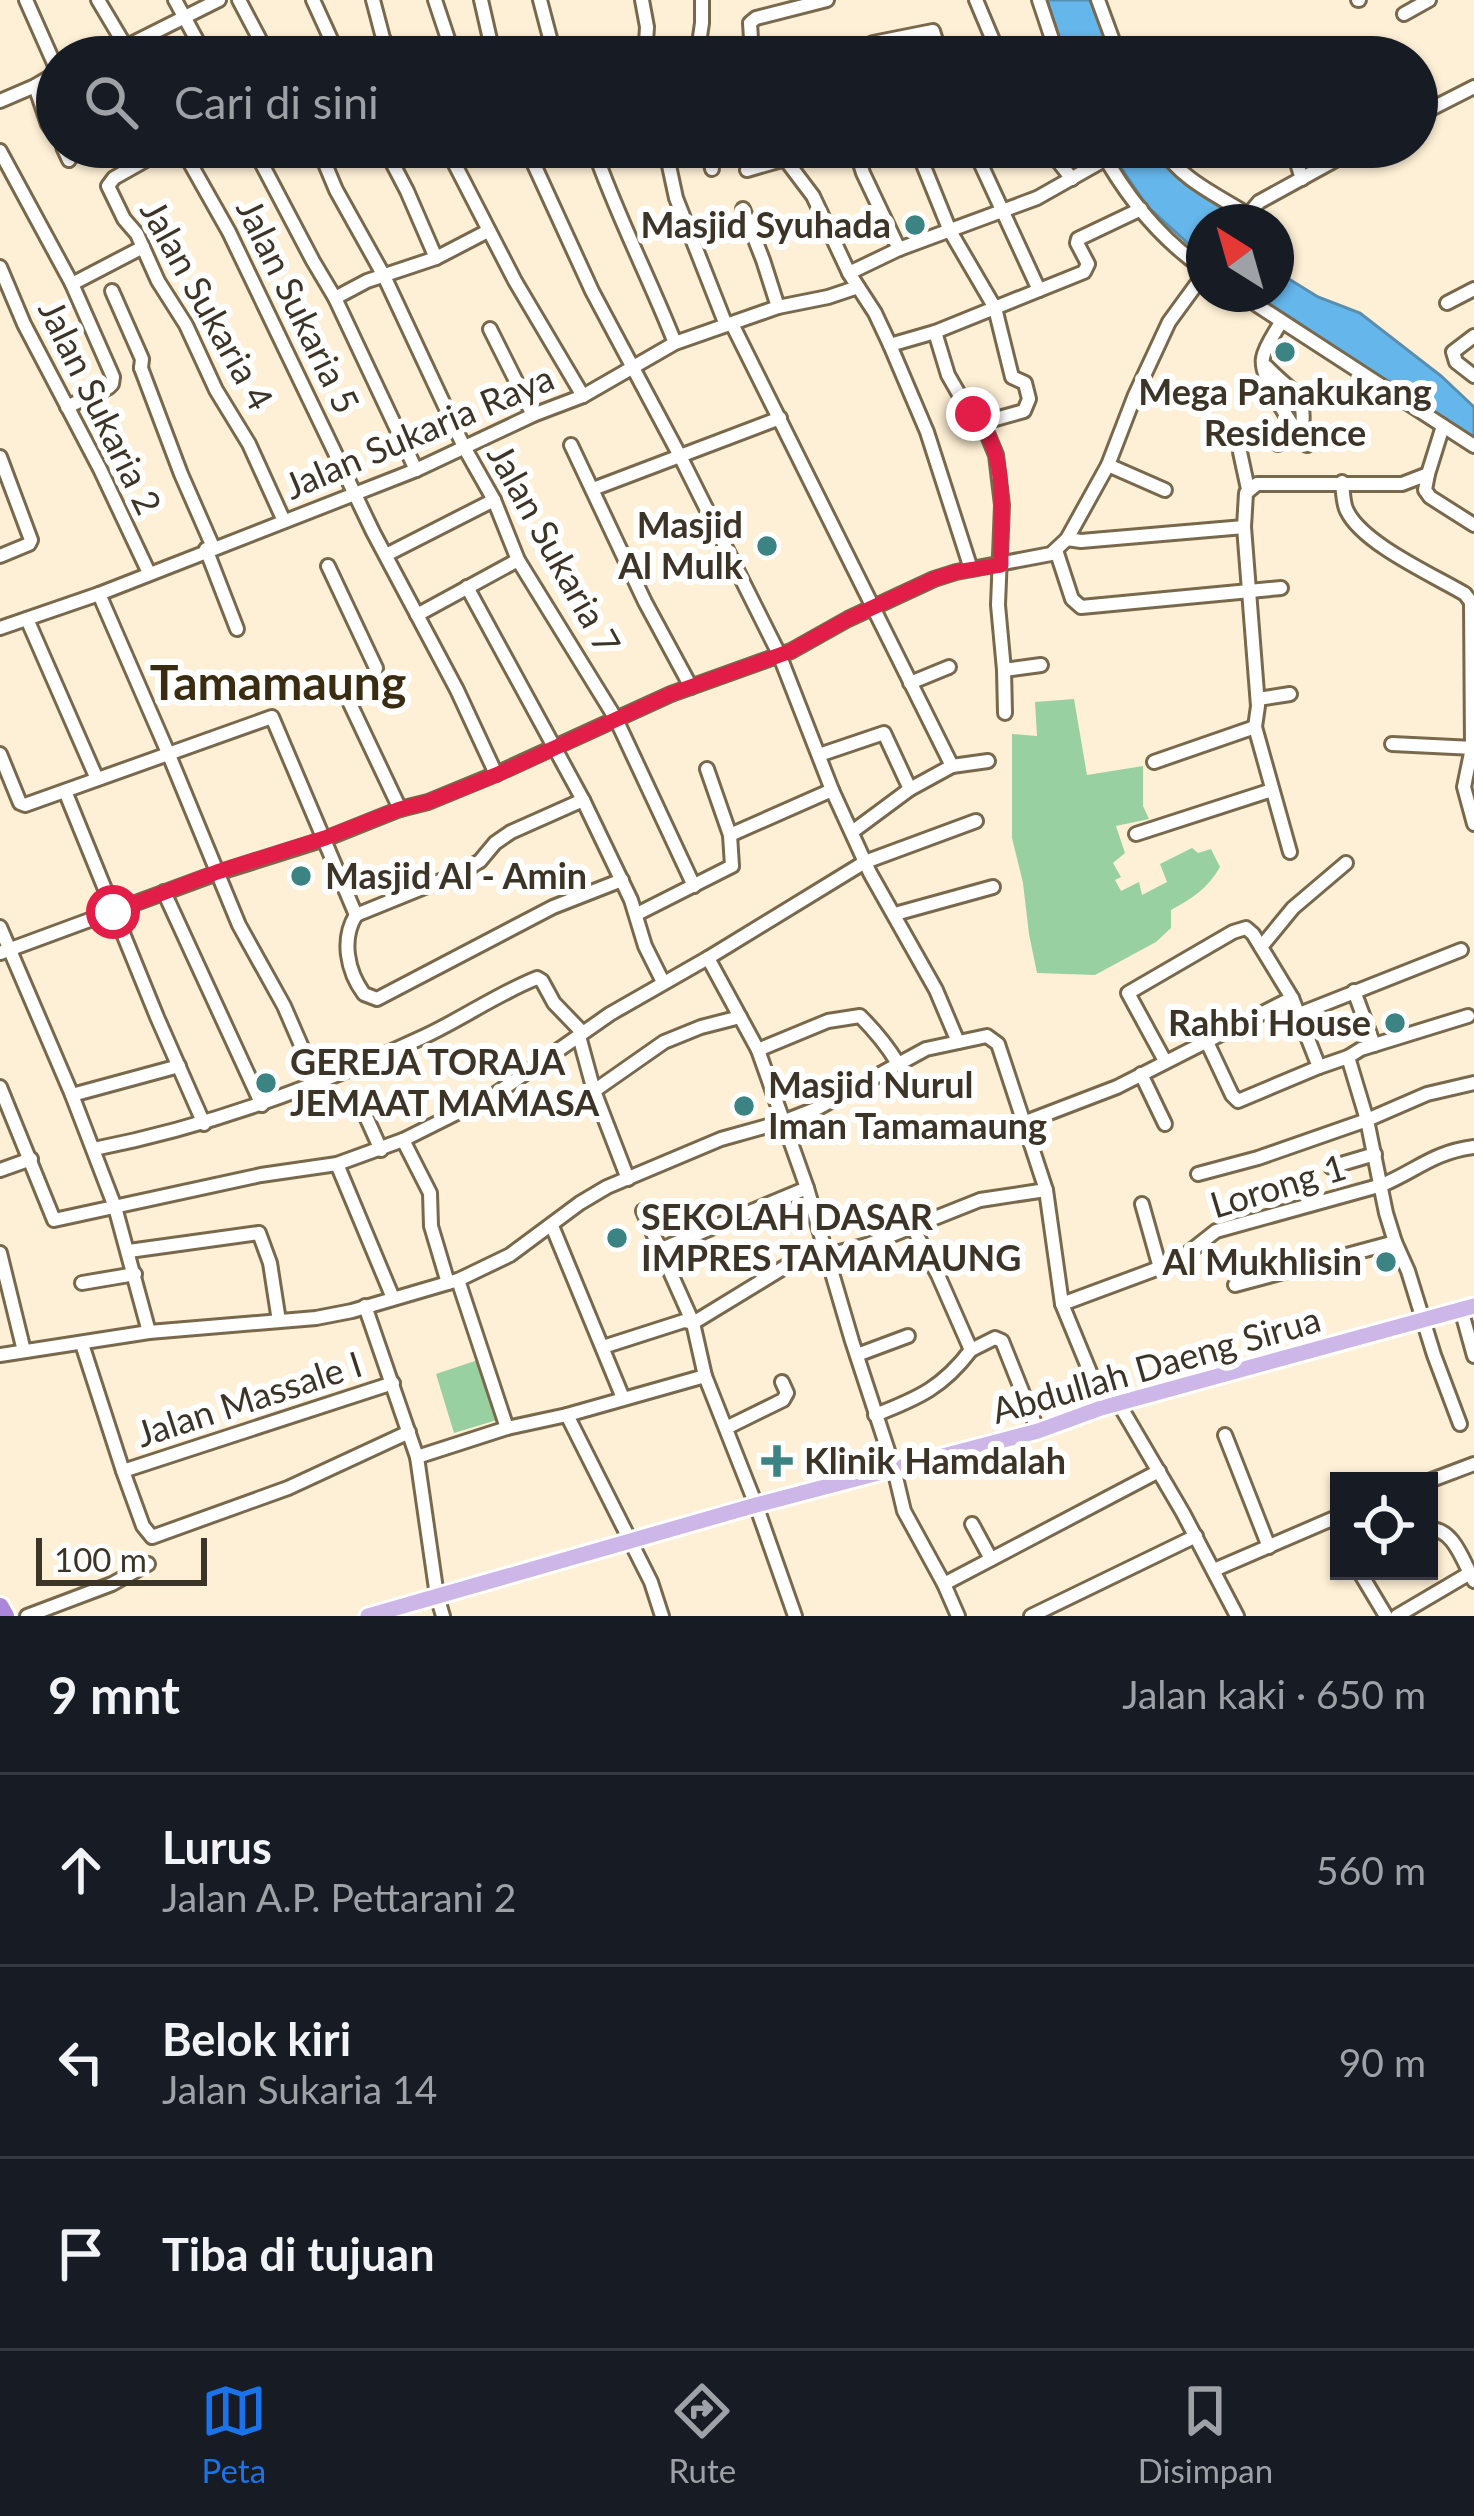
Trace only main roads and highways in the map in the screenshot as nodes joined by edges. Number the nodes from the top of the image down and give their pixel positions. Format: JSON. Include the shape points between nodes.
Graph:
{"nodes":[{"id":1,"x":1467,"y":1308,"type":"edge"},
{"id":2,"x":0,"y":1597,"type":"edge"},
{"id":3,"x":3,"y":1614,"type":"edge"},
{"id":4,"x":368,"y":1616,"type":"edge"}],
"edges":[{"from":1,"to":4,"type":"main road","name":"Abdullah Daeng Sirua"},
{"from":2,"to":3,"type":"main road"}]}
